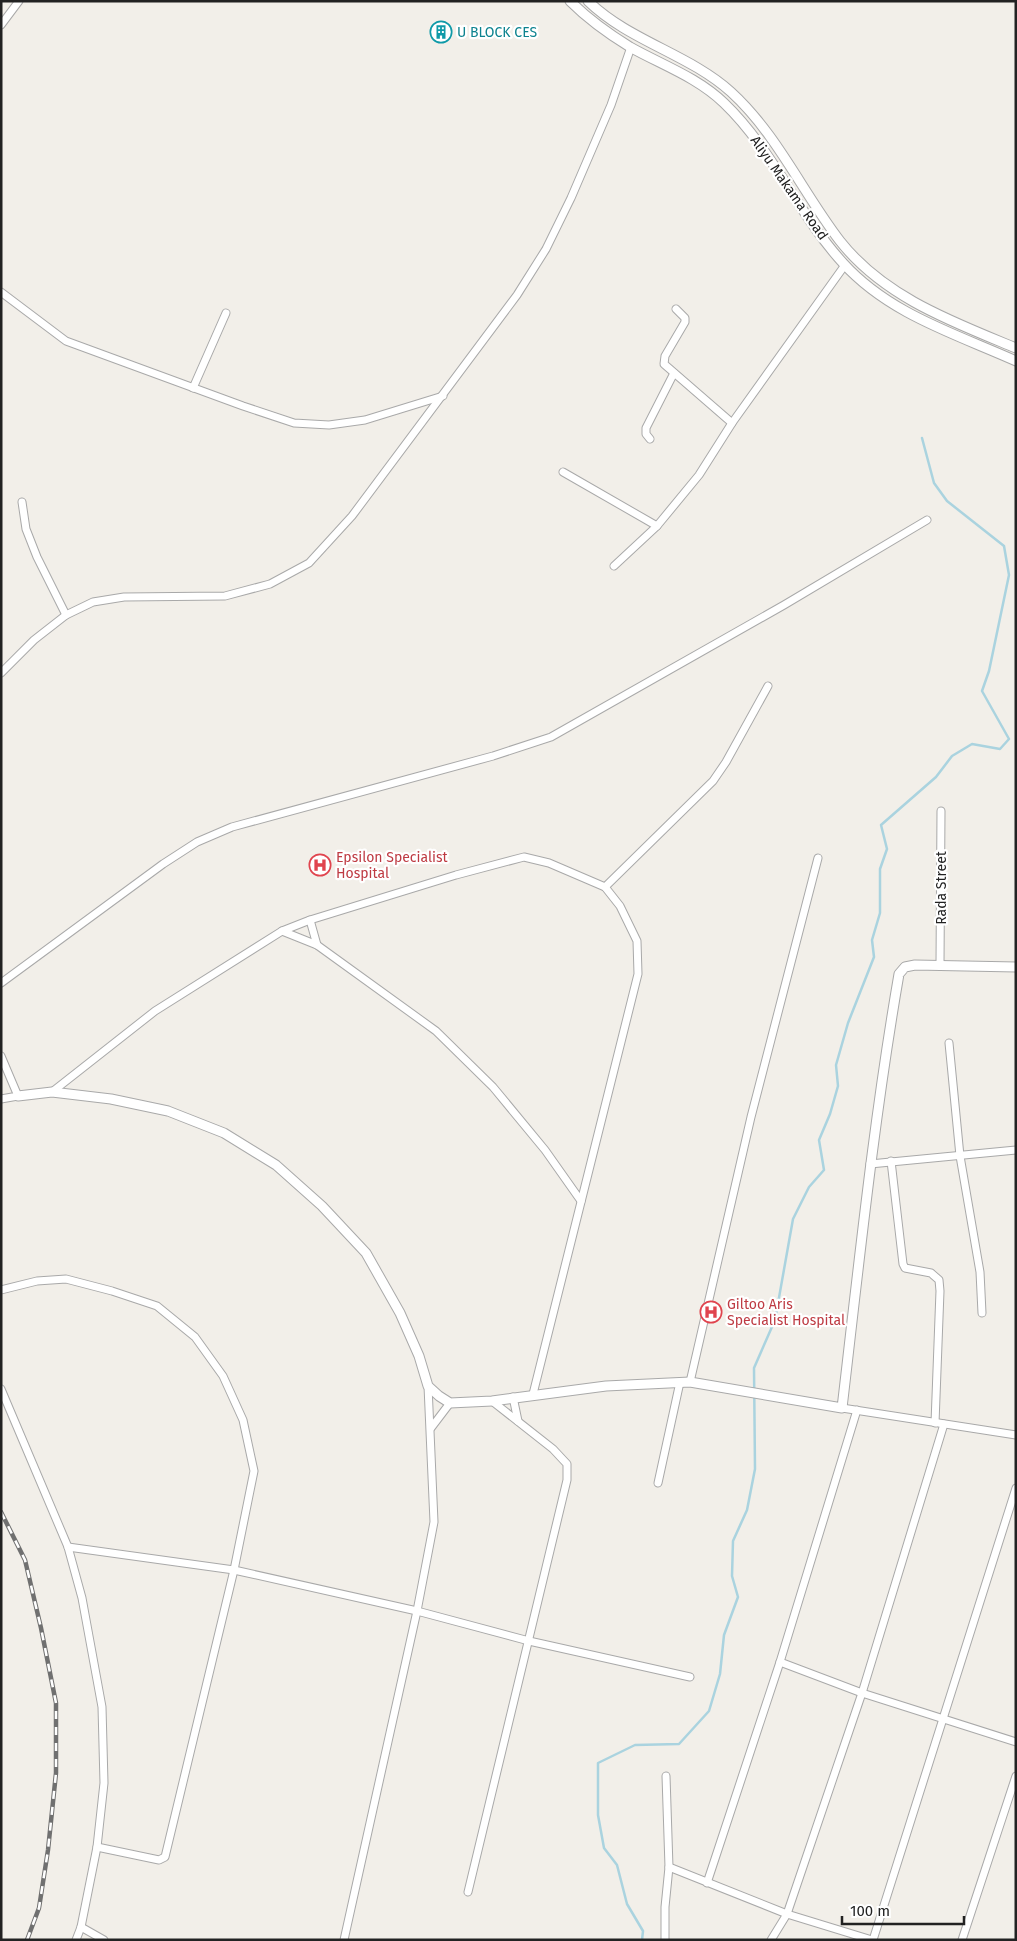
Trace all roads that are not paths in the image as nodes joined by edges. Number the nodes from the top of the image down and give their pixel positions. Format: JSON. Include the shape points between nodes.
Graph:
{"nodes":[{"id":1,"x":20,"y":1,"type":"edge"},
{"id":2,"x":570,"y":1,"type":"edge"},
{"id":3,"x":588,"y":1,"type":"edge"},
{"id":4,"x":1,"y":25,"type":"edge"},
{"id":5,"x":631,"y":47,"type":"junction"},
{"id":6,"x":785,"y":160,"type":"junction"},
{"id":7,"x":774,"y":166,"type":"junction"},
{"id":8,"x":845,"y":265,"type":"junction"},
{"id":9,"x":1,"y":292,"type":"edge"},
{"id":10,"x":676,"y":309,"type":"dead end"},
{"id":11,"x":226,"y":313,"type":"dead end"},
{"id":12,"x":1016,"y":348,"type":"edge"},
{"id":13,"x":1016,"y":362,"type":"edge"},
{"id":14,"x":674,"y":373,"type":"junction"},
{"id":15,"x":193,"y":388,"type":"junction"},
{"id":16,"x":443,"y":396,"type":"junction"},
{"id":17,"x":732,"y":423,"type":"junction"},
{"id":18,"x":650,"y":439,"type":"dead end"},
{"id":19,"x":563,"y":472,"type":"dead end"},
{"id":20,"x":22,"y":502,"type":"dead end"},
{"id":21,"x":927,"y":520,"type":"dead end"},
{"id":22,"x":657,"y":526,"type":"junction"},
{"id":23,"x":614,"y":566,"type":"dead end"},
{"id":24,"x":66,"y":615,"type":"junction"},
{"id":25,"x":1,"y":673,"type":"edge"},
{"id":26,"x":768,"y":686,"type":"dead end"},
{"id":27,"x":941,"y":811,"type":"dead end"},
{"id":28,"x":818,"y":858,"type":"dead end"},
{"id":29,"x":605,"y":887,"type":"junction"},
{"id":30,"x":310,"y":920,"type":"junction"},
{"id":31,"x":282,"y":931,"type":"junction"},
{"id":32,"x":317,"y":945,"type":"junction"},
{"id":33,"x":940,"y":964,"type":"junction"},
{"id":34,"x":1016,"y":967,"type":"edge"},
{"id":35,"x":1,"y":983,"type":"edge"},
{"id":36,"x":949,"y":1043,"type":"dead end"},
{"id":37,"x":1,"y":1056,"type":"edge"},
{"id":38,"x":52,"y":1092,"type":"junction"},
{"id":39,"x":18,"y":1096,"type":"junction"},
{"id":40,"x":1,"y":1099,"type":"edge"},
{"id":41,"x":1016,"y":1150,"type":"edge"},
{"id":42,"x":960,"y":1156,"type":"junction"},
{"id":43,"x":891,"y":1162,"type":"junction"},
{"id":44,"x":870,"y":1164,"type":"junction"},
{"id":45,"x":582,"y":1201,"type":"junction"},
{"id":46,"x":1,"y":1290,"type":"edge"},
{"id":47,"x":982,"y":1313,"type":"dead end"},
{"id":48,"x":685,"y":1382,"type":"junction"},
{"id":49,"x":428,"y":1386,"type":"junction"},
{"id":50,"x":1,"y":1389,"type":"edge"},
{"id":51,"x":533,"y":1394,"type":"junction"},
{"id":52,"x":513,"y":1397,"type":"junction"},
{"id":53,"x":492,"y":1401,"type":"junction"},
{"id":54,"x":450,"y":1403,"type":"junction"},
{"id":55,"x":842,"y":1408,"type":"junction"},
{"id":56,"x":857,"y":1410,"type":"junction"},
{"id":57,"x":518,"y":1422,"type":"junction"},
{"id":58,"x":934,"y":1423,"type":"junction"},
{"id":59,"x":944,"y":1424,"type":"junction"},
{"id":60,"x":432,"y":1428,"type":"junction"},
{"id":61,"x":1016,"y":1435,"type":"edge"},
{"id":62,"x":658,"y":1483,"type":"dead end"},
{"id":63,"x":1016,"y":1488,"type":"edge"},
{"id":64,"x":68,"y":1547,"type":"junction"},
{"id":65,"x":234,"y":1570,"type":"junction"},
{"id":66,"x":417,"y":1611,"type":"junction"},
{"id":67,"x":529,"y":1641,"type":"junction"},
{"id":68,"x":780,"y":1662,"type":"junction"},
{"id":69,"x":690,"y":1677,"type":"dead end"},
{"id":70,"x":862,"y":1693,"type":"junction"},
{"id":71,"x":943,"y":1719,"type":"junction"},
{"id":72,"x":1016,"y":1742,"type":"edge"},
{"id":73,"x":666,"y":1776,"type":"dead end"},
{"id":74,"x":1016,"y":1776,"type":"edge"},
{"id":75,"x":97,"y":1847,"type":"junction"},
{"id":76,"x":670,"y":1866,"type":"junction"},
{"id":77,"x":707,"y":1883,"type":"junction"},
{"id":78,"x":468,"y":1892,"type":"dead end"},
{"id":79,"x":786,"y":1914,"type":"junction"},
{"id":80,"x":80,"y":1927,"type":"junction"},
{"id":81,"x":76,"y":1940,"type":"edge"},
{"id":82,"x":104,"y":1940,"type":"edge"},
{"id":83,"x":344,"y":1940,"type":"edge"},
{"id":84,"x":665,"y":1940,"type":"edge"},
{"id":85,"x":771,"y":1940,"type":"edge"},
{"id":86,"x":872,"y":1940,"type":"edge"},
{"id":87,"x":962,"y":1940,"type":"edge"}],
"edges":[{"from":1,"to":4,"type":"street"},
{"from":2,"to":5,"type":"street","name":"Aliyu Makama Road","via":[[584,15]]},
{"from":3,"to":6,"type":"street","name":"Aliyu Makama Road","via":[[624,28],[699,68],[730,92],[752,114]]},
{"from":5,"to":7,"type":"street","name":"Aliyu Makama Road","via":[[692,79],[723,102],[743,122]]},
{"from":5,"to":16,"type":"street","via":[[612,105],[546,249],[517,295]]},
{"from":6,"to":7,"type":"street"},
{"from":6,"to":12,"type":"street","name":"Aliyu Makama Road","via":[[840,240],[888,287],[921,307]]},
{"from":7,"to":8,"type":"street","name":"Aliyu Makama Road","via":[[830,249]]},
{"from":8,"to":13,"type":"street","name":"Aliyu Makama Road","via":[[888,302],[916,318]]},
{"from":8,"to":17,"type":"street"},
{"from":9,"to":15,"type":"street","via":[[66,341]]},
{"from":10,"to":14,"type":"street","via":[[685,318],[684,326],[663,360]]},
{"from":11,"to":15,"type":"street"},
{"from":14,"to":17,"type":"street"},
{"from":14,"to":18,"type":"street","via":[[646,428]]},
{"from":15,"to":16,"type":"street","via":[[294,423],[329,426],[365,420]]},
{"from":16,"to":24,"type":"street","via":[[352,516],[310,562],[270,584],[225,596],[124,597],[93,602]]},
{"from":17,"to":22,"type":"street","via":[[699,475]]},
{"from":19,"to":22,"type":"street"},
{"from":20,"to":24,"type":"street","via":[[26,529]]},
{"from":21,"to":35,"type":"street","via":[[551,737],[232,827],[197,842]]},
{"from":22,"to":23,"type":"street"},
{"from":24,"to":25,"type":"street","via":[[34,640]]},
{"from":26,"to":29,"type":"street","via":[[713,781]]},
{"from":27,"to":33,"type":"street","name":"Rada Street"},
{"from":28,"to":48,"type":"street"},
{"from":29,"to":30,"type":"street","via":[[550,863],[524,858],[456,875]]},
{"from":29,"to":45,"type":"street","via":[[620,906],[637,941],[638,974]]},
{"from":30,"to":31,"type":"street"},
{"from":30,"to":32,"type":"street"},
{"from":31,"to":32,"type":"street"},
{"from":31,"to":38,"type":"street","via":[[155,1011]]},
{"from":32,"to":45,"type":"street","via":[[436,1031],[493,1088]]},
{"from":33,"to":34,"type":"street"},
{"from":33,"to":44,"type":"street","via":[[915,964],[905,967],[899,974]]},
{"from":36,"to":42,"type":"street"},
{"from":37,"to":39,"type":"street"},
{"from":38,"to":39,"type":"street"},
{"from":38,"to":49,"type":"street","via":[[111,1099],[168,1111],[224,1133],[276,1165],[322,1206],[366,1253],[400,1313]]},
{"from":39,"to":40,"type":"street"},
{"from":41,"to":42,"type":"street"},
{"from":42,"to":43,"type":"street"},
{"from":42,"to":47,"type":"street","via":[[980,1272]]},
{"from":43,"to":44,"type":"street"},
{"from":43,"to":58,"type":"street","via":[[902,1264],[905,1268],[930,1273],[939,1280]]},
{"from":44,"to":55,"type":"street"},
{"from":45,"to":51,"type":"street"},
{"from":46,"to":65,"type":"street","via":[[37,1281],[66,1279],[157,1306],[195,1337],[223,1376],[243,1420],[254,1471]]},
{"from":48,"to":51,"type":"street"},
{"from":48,"to":55,"type":"street"},
{"from":48,"to":62,"type":"street"},
{"from":49,"to":54,"type":"street"},
{"from":49,"to":60,"type":"street"},
{"from":50,"to":64,"type":"street"},
{"from":51,"to":52,"type":"street"},
{"from":52,"to":53,"type":"street"},
{"from":52,"to":57,"type":"street"},
{"from":53,"to":54,"type":"street"},
{"from":53,"to":57,"type":"street"},
{"from":54,"to":60,"type":"street"},
{"from":55,"to":56,"type":"street"},
{"from":56,"to":58,"type":"street"},
{"from":56,"to":68,"type":"street"},
{"from":57,"to":67,"type":"street","via":[[567,1464],[567,1480]]},
{"from":58,"to":59,"type":"street"},
{"from":59,"to":61,"type":"street"},
{"from":59,"to":70,"type":"street"},
{"from":60,"to":66,"type":"street","via":[[434,1522]]},
{"from":63,"to":71,"type":"street"},
{"from":64,"to":65,"type":"street"},
{"from":64,"to":75,"type":"street","via":[[82,1598],[102,1707],[104,1783]]},
{"from":65,"to":66,"type":"street"},
{"from":65,"to":75,"type":"street","via":[[165,1857],[159,1860]]},
{"from":66,"to":67,"type":"street"},
{"from":66,"to":83,"type":"street"},
{"from":67,"to":69,"type":"street"},
{"from":67,"to":78,"type":"street"},
{"from":68,"to":70,"type":"street"},
{"from":68,"to":77,"type":"street"},
{"from":70,"to":71,"type":"street"},
{"from":70,"to":79,"type":"street"},
{"from":71,"to":72,"type":"street"},
{"from":71,"to":86,"type":"street"},
{"from":73,"to":76,"type":"street"},
{"from":74,"to":87,"type":"street"},
{"from":75,"to":80,"type":"street"},
{"from":76,"to":77,"type":"street"},
{"from":76,"to":84,"type":"street"},
{"from":77,"to":79,"type":"street"},
{"from":79,"to":85,"type":"street"},
{"from":79,"to":86,"type":"street"},
{"from":80,"to":81,"type":"street"},
{"from":80,"to":82,"type":"street"}]}
